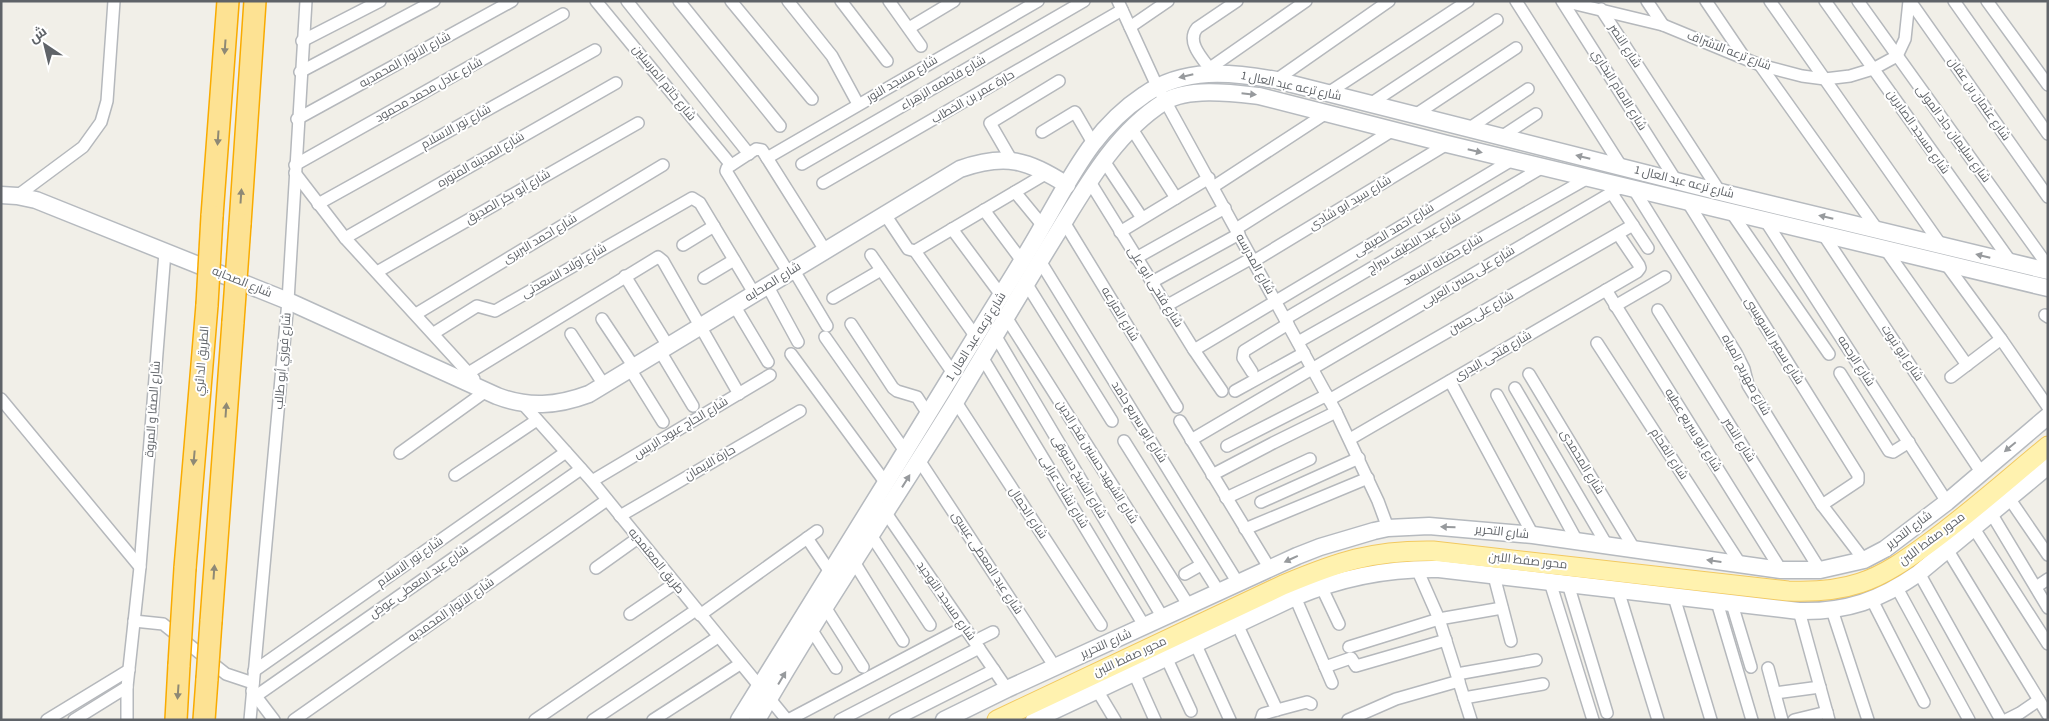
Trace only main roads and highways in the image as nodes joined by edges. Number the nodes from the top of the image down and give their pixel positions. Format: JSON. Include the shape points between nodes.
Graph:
{"nodes":[{"id":1,"x":255,"y":1,"type":"edge"},
{"id":2,"x":228,"y":3,"type":"edge"},
{"id":3,"x":2048,"y":446,"type":"edge"},
{"id":4,"x":2048,"y":454,"type":"edge"},
{"id":5,"x":176,"y":720,"type":"edge"},
{"id":6,"x":204,"y":720,"type":"edge"},
{"id":7,"x":997,"y":720,"type":"edge"},
{"id":8,"x":1012,"y":720,"type":"edge"}],
"edges":[{"from":6,"to":1,"type":"highway","one_way":true,"bridge":true},
{"from":2,"to":5,"type":"highway","name":"الطريق الدائري","one_way":true,"bridge":true},
{"from":3,"to":7,"type":"main road","name":"محور صفط اللبن","via":[[1904,561],[1883,574],[1837,589],[1788,591],[1433,551],[1381,553],[1330,566],[1283,585]]},
{"from":4,"to":8,"type":"main road","name":"محور صفط اللبن","via":[[1909,566],[1879,582],[1839,596],[1789,599],[1434,558],[1383,560],[1333,571],[1286,590]]}]}
